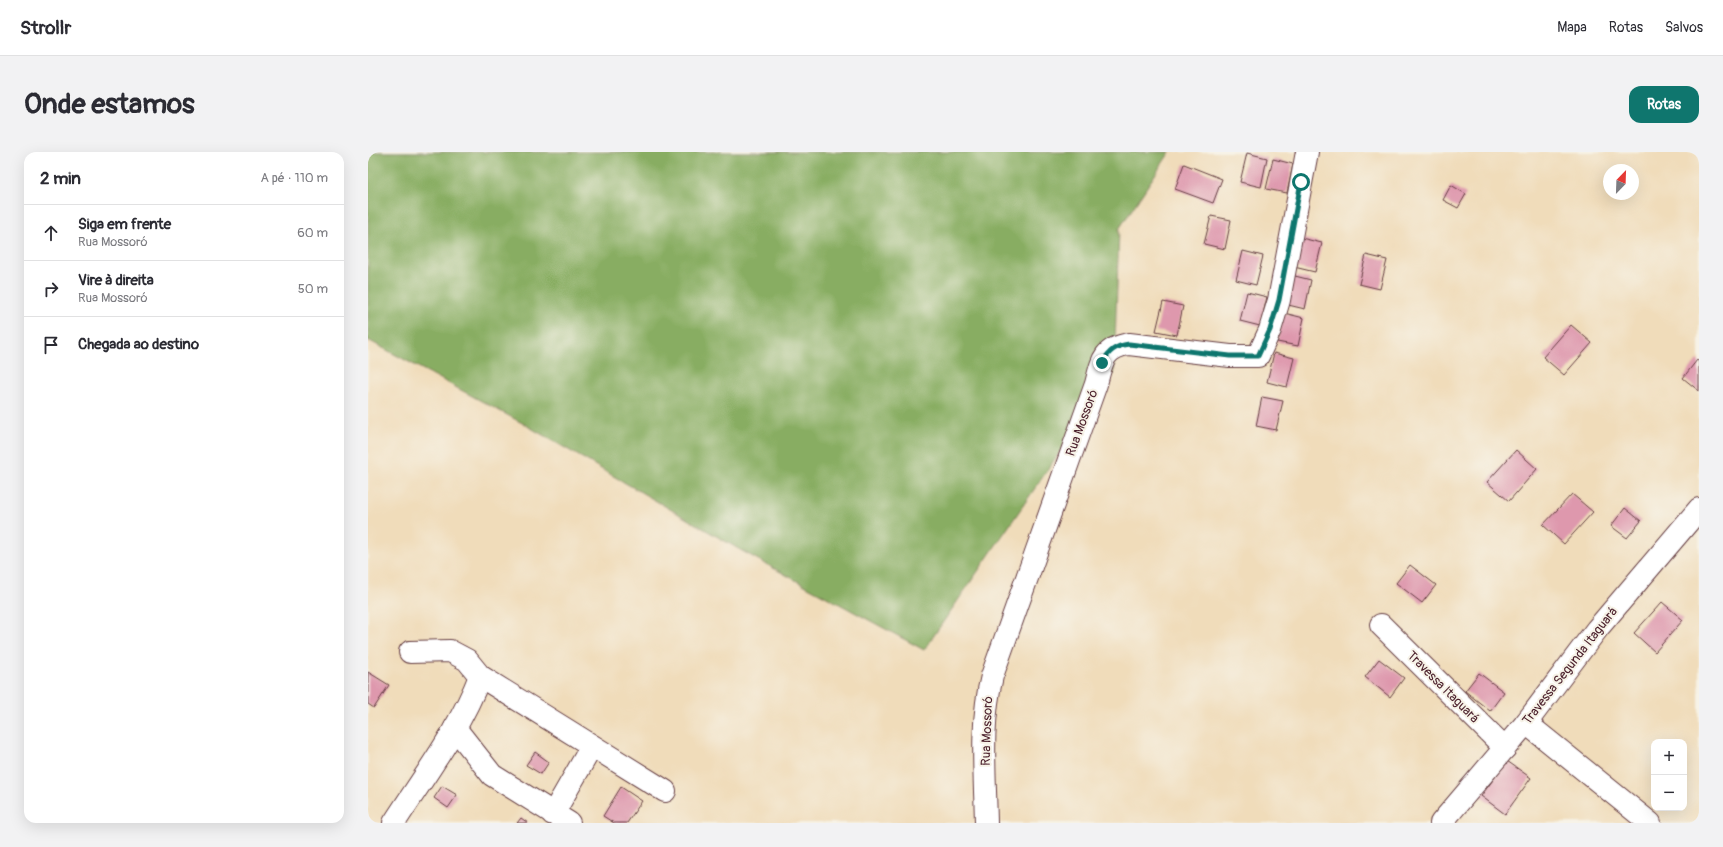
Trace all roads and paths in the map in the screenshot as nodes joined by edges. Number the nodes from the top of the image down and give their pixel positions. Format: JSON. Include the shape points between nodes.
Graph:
{"nodes":[{"id":1,"x":1307,"y":152,"type":"edge"},
{"id":2,"x":1699,"y":509,"type":"edge"},
{"id":3,"x":1381,"y":625,"type":"dead end"},
{"id":4,"x":410,"y":652,"type":"dead end"},
{"id":5,"x":480,"y":676,"type":"junction"},
{"id":6,"x":1526,"y":723,"type":"junction"},
{"id":7,"x":455,"y":728,"type":"junction"},
{"id":8,"x":592,"y":746,"type":"junction"},
{"id":9,"x":1505,"y":748,"type":"junction"},
{"id":10,"x":665,"y":791,"type":"dead end"},
{"id":11,"x":561,"y":818,"type":"edge"},
{"id":12,"x":394,"y":823,"type":"edge"},
{"id":13,"x":986,"y":823,"type":"edge"},
{"id":14,"x":1441,"y":823,"type":"edge"},
{"id":15,"x":1650,"y":823,"type":"edge"}],
"edges":[{"from":1,"to":13,"type":"street","name":"Rua Mossoró","via":[[1279,300],[1270,330],[1258,356],[1230,356],[1129,344],[1117,346],[1108,353],[1102,363],[986,699]]},
{"from":2,"to":6,"type":"street","name":"Travessa Segunda Itaguará","via":[[1597,630]]},
{"from":3,"to":9,"type":"street","name":"Travessa Itaguará"},
{"from":4,"to":5,"type":"street","via":[[450,651],[467,660]]},
{"from":5,"to":7,"type":"street"},
{"from":5,"to":8,"type":"street"},
{"from":6,"to":9,"type":"street","name":"Travessa Segunda Itaguará"},
{"from":6,"to":15,"type":"street"},
{"from":7,"to":11,"type":"street","via":[[492,775]]},
{"from":7,"to":12,"type":"street"},
{"from":8,"to":10,"type":"street"},
{"from":8,"to":11,"type":"street"},
{"from":9,"to":14,"type":"street","name":"Travessa Segunda Itaguará"}]}
